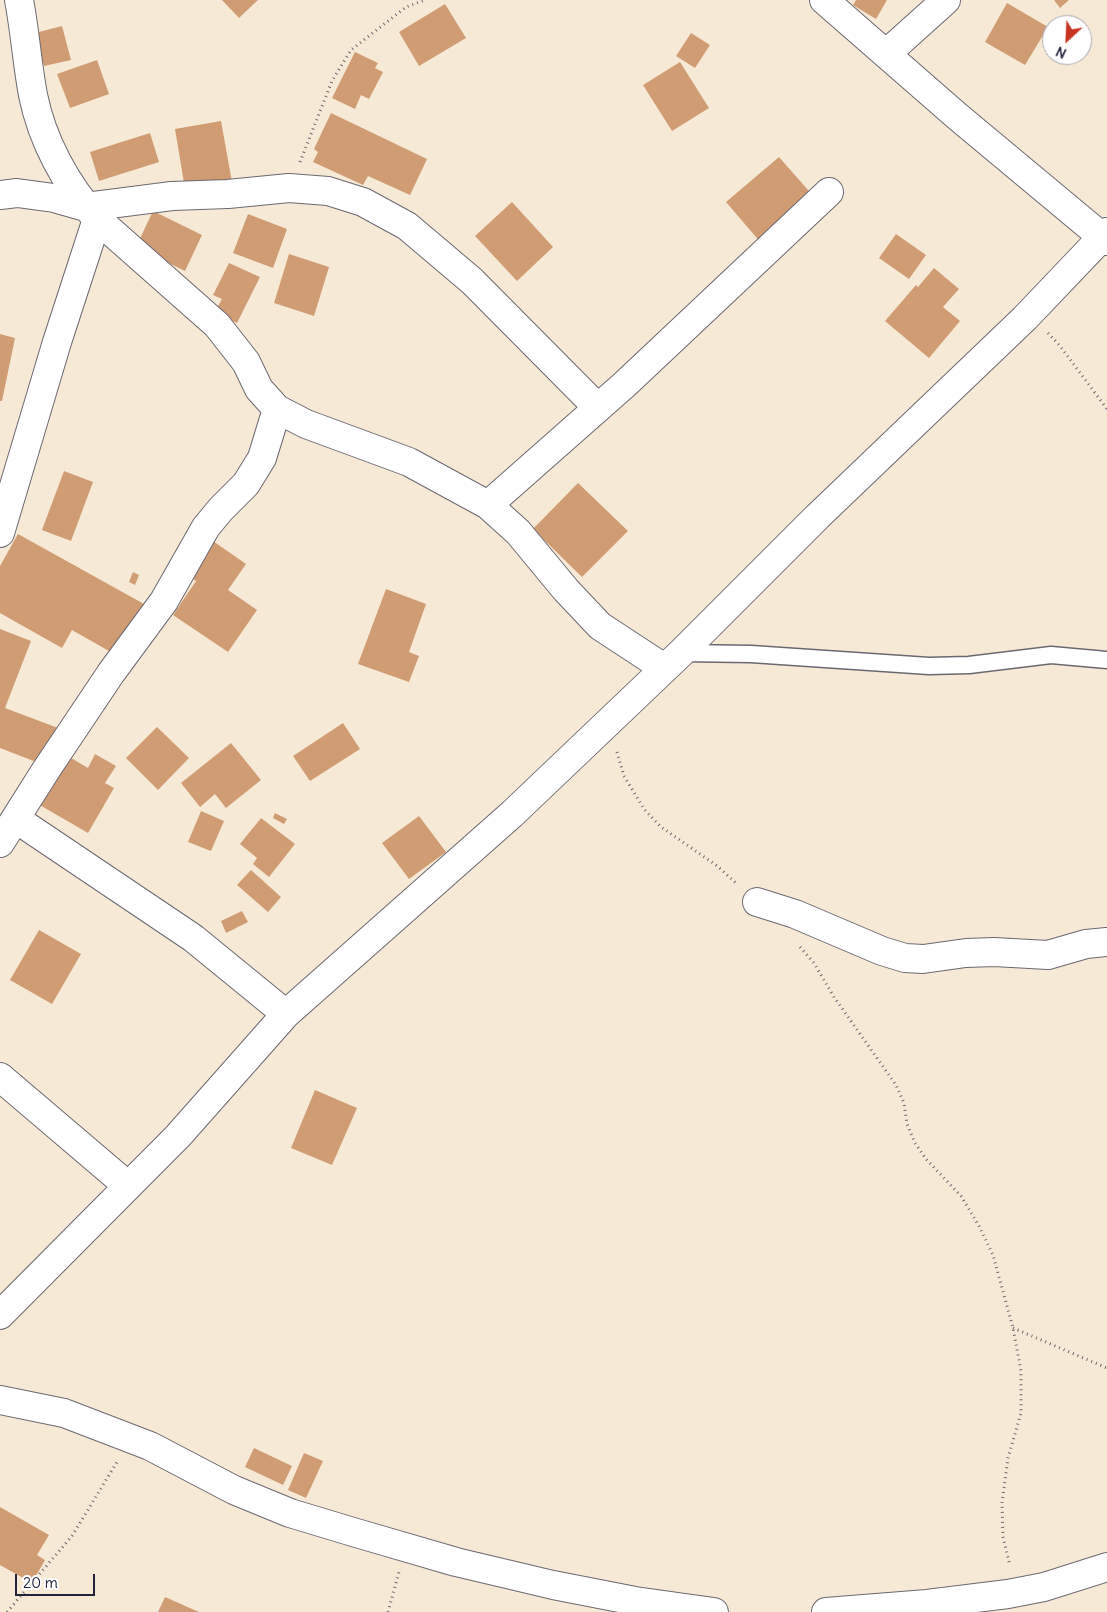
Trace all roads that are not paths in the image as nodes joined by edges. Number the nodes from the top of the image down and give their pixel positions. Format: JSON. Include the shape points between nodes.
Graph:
{"nodes":[{"id":1,"x":19,"y":0,"type":"edge"},
{"id":2,"x":824,"y":0,"type":"edge"},
{"id":3,"x":946,"y":0,"type":"edge"},
{"id":4,"x":886,"y":54,"type":"junction"},
{"id":5,"x":829,"y":192,"type":"dead end"},
{"id":6,"x":0,"y":194,"type":"edge"},
{"id":7,"x":91,"y":213,"type":"junction"},
{"id":8,"x":1105,"y":237,"type":"edge"},
{"id":9,"x":598,"y":408,"type":"junction"},
{"id":10,"x":276,"y":409,"type":"junction"},
{"id":11,"x":488,"y":505,"type":"junction"},
{"id":12,"x":0,"y":533,"type":"edge"},
{"id":13,"x":1107,"y":660,"type":"edge"},
{"id":14,"x":673,"y":661,"type":"junction"},
{"id":15,"x":16,"y":819,"type":"junction"},
{"id":16,"x":0,"y":843,"type":"edge"},
{"id":17,"x":757,"y":902,"type":"road end"},
{"id":18,"x":1107,"y":942,"type":"edge"},
{"id":19,"x":286,"y":1014,"type":"junction"},
{"id":20,"x":0,"y":1077,"type":"edge"},
{"id":21,"x":128,"y":1186,"type":"junction"},
{"id":22,"x":0,"y":1315,"type":"edge"},
{"id":23,"x":0,"y":1400,"type":"edge"},
{"id":24,"x":1107,"y":1567,"type":"edge"},
{"id":25,"x":871,"y":1610,"type":"edge"},
{"id":26,"x":714,"y":1612,"type":"edge"},
{"id":27,"x":826,"y":1612,"type":"edge"}],
"edges":[{"from":1,"to":7,"type":"street","via":[[33,96],[50,150]]},
{"from":2,"to":4,"type":"street"},
{"from":3,"to":4,"type":"street"},
{"from":4,"to":8,"type":"street"},
{"from":5,"to":9,"type":"street"},
{"from":6,"to":7,"type":"street","via":[[54,198]]},
{"from":7,"to":9,"type":"street","via":[[172,196],[289,188],[328,191],[362,202],[407,226],[472,281]]},
{"from":7,"to":10,"type":"street","via":[[217,326],[246,362],[259,390]]},
{"from":7,"to":12,"type":"street","via":[[57,342]]},
{"from":8,"to":14,"type":"street"},
{"from":9,"to":11,"type":"street"},
{"from":10,"to":11,"type":"street","via":[[306,424],[409,462]]},
{"from":10,"to":15,"type":"street","via":[[262,458],[246,484],[206,527],[164,601],[111,673]]},
{"from":11,"to":14,"type":"street","via":[[518,532],[600,626]]},
{"from":13,"to":14,"type":"lane","via":[[1051,655],[969,665],[928,666],[751,654]]},
{"from":14,"to":19,"type":"street","via":[[512,814]]},
{"from":15,"to":16,"type":"street"},
{"from":15,"to":19,"type":"street","via":[[193,938]]},
{"from":17,"to":18,"type":"street","via":[[905,958],[994,952],[1048,955],[1086,944]]},
{"from":19,"to":21,"type":"street","via":[[178,1136]]},
{"from":20,"to":21,"type":"street"},
{"from":21,"to":22,"type":"street"},
{"from":23,"to":26,"type":"street","via":[[64,1413],[131,1438],[234,1490],[290,1513],[456,1562],[553,1585]]},
{"from":24,"to":25,"type":"street","via":[[1044,1587],[1008,1594]]},
{"from":25,"to":27,"type":"street"}]}
